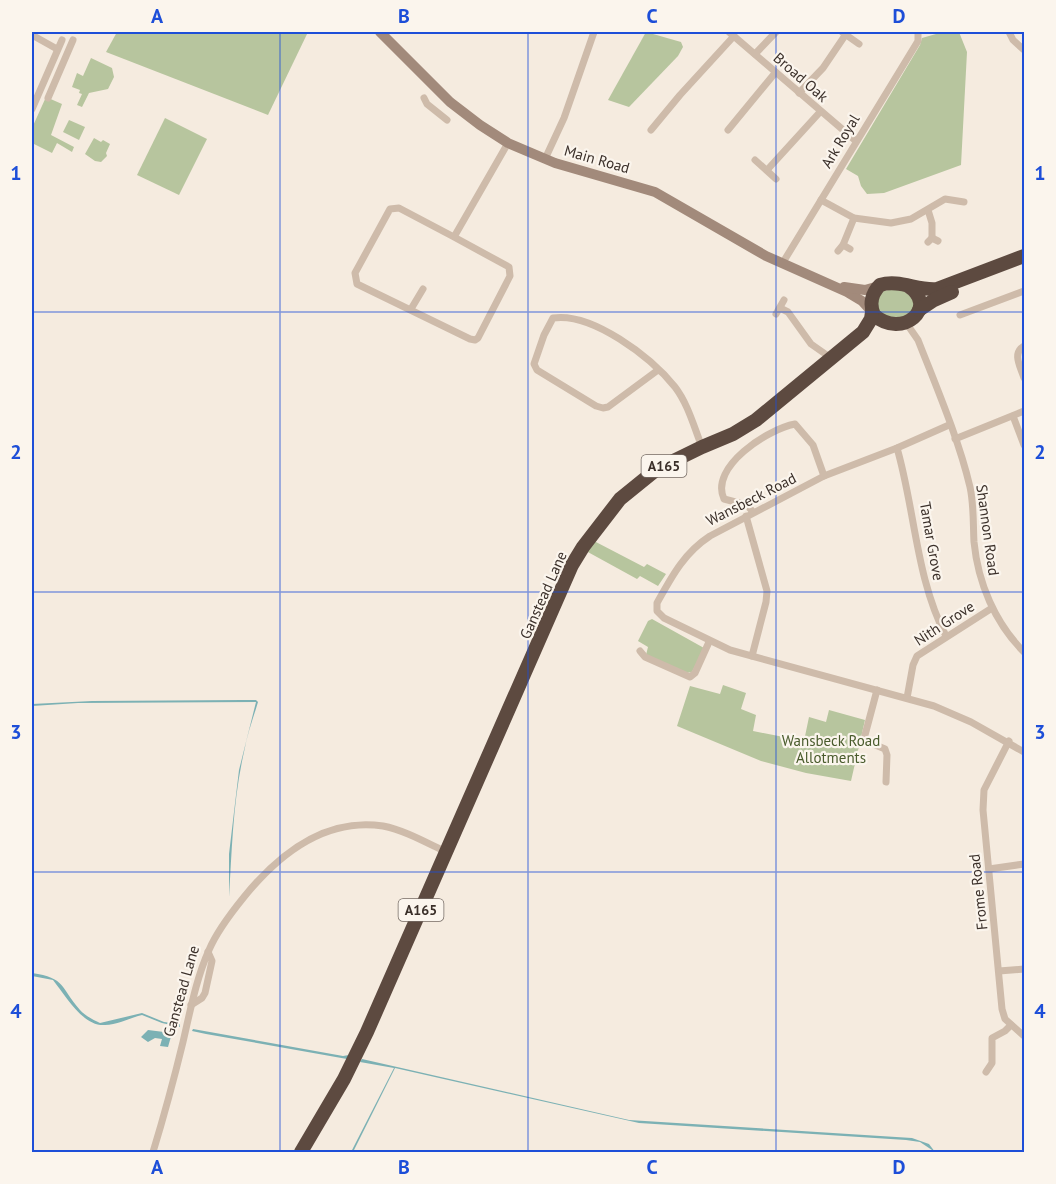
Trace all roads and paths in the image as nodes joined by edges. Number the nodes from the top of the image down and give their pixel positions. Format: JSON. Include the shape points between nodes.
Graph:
{"nodes":[{"id":1,"x":380,"y":32,"type":"edge"},
{"id":2,"x":594,"y":32,"type":"edge"},
{"id":3,"x":776,"y":32,"type":"edge"},
{"id":4,"x":918,"y":32,"type":"edge"},
{"id":5,"x":1009,"y":32,"type":"edge"},
{"id":6,"x":844,"y":33,"type":"edge"},
{"id":7,"x":32,"y":34,"type":"edge"},
{"id":8,"x":732,"y":34,"type":"edge"},
{"id":9,"x":62,"y":40,"type":"dead end"},
{"id":10,"x":73,"y":40,"type":"dead end"},
{"id":11,"x":859,"y":44,"type":"dead end"},
{"id":12,"x":57,"y":49,"type":"junction"},
{"id":13,"x":1024,"y":50,"type":"edge"},
{"id":14,"x":754,"y":54,"type":"junction"},
{"id":15,"x":775,"y":73,"type":"junction"},
{"id":16,"x":799,"y":93,"type":"junction"},
{"id":17,"x":48,"y":98,"type":"dead end"},
{"id":18,"x":424,"y":98,"type":"dead end"},
{"id":19,"x":32,"y":109,"type":"edge"},
{"id":20,"x":820,"y":112,"type":"junction"},
{"id":21,"x":447,"y":120,"type":"dead end"},
{"id":22,"x":733,"y":127,"type":"dead end"},
{"id":23,"x":651,"y":130,"type":"dead end"},
{"id":24,"x":856,"y":141,"type":"junction"},
{"id":25,"x":508,"y":143,"type":"junction"},
{"id":26,"x":545,"y":159,"type":"junction"},
{"id":27,"x":755,"y":160,"type":"dead end"},
{"id":28,"x":768,"y":169,"type":"junction"},
{"id":29,"x":776,"y":179,"type":"dead end"},
{"id":30,"x":821,"y":200,"type":"junction"},
{"id":31,"x":964,"y":202,"type":"dead end"},
{"id":32,"x":928,"y":210,"type":"junction"},
{"id":33,"x":854,"y":218,"type":"junction"},
{"id":34,"x":454,"y":237,"type":"junction"},
{"id":35,"x":933,"y":240,"type":"dead end"},
{"id":36,"x":850,"y":249,"type":"dead end"},
{"id":37,"x":1024,"y":256,"type":"edge"},
{"id":38,"x":782,"y":264,"type":"junction"},
{"id":39,"x":1024,"y":266,"type":"edge"},
{"id":40,"x":828,"y":285,"type":"junction"},
{"id":41,"x":879,"y":286,"type":"junction"},
{"id":42,"x":908,"y":286,"type":"junction"},
{"id":43,"x":424,"y":287,"type":"dead end"},
{"id":44,"x":1024,"y":291,"type":"edge"},
{"id":45,"x":784,"y":300,"type":"dead end"},
{"id":46,"x":411,"y":309,"type":"junction"},
{"id":47,"x":919,"y":310,"type":"junction"},
{"id":48,"x":872,"y":312,"type":"junction"},
{"id":49,"x":960,"y":315,"type":"dead end"},
{"id":50,"x":895,"y":324,"type":"junction"},
{"id":51,"x":863,"y":332,"type":"junction"},
{"id":52,"x":916,"y":336,"type":"junction"},
{"id":53,"x":1024,"y":346,"type":"edge"},
{"id":54,"x":831,"y":358,"type":"junction"},
{"id":55,"x":658,"y":370,"type":"junction"},
{"id":56,"x":1024,"y":378,"type":"edge"},
{"id":57,"x":1024,"y":411,"type":"edge"},
{"id":58,"x":1013,"y":416,"type":"junction"},
{"id":59,"x":950,"y":425,"type":"junction"},
{"id":60,"x":955,"y":439,"type":"junction"},
{"id":61,"x":1024,"y":445,"type":"edge"},
{"id":62,"x":702,"y":447,"type":"junction"},
{"id":63,"x":897,"y":448,"type":"junction"},
{"id":64,"x":824,"y":476,"type":"junction"},
{"id":65,"x":749,"y":514,"type":"junction"},
{"id":66,"x":992,"y":608,"type":"junction"},
{"id":67,"x":946,"y":636,"type":"junction"},
{"id":68,"x":710,"y":642,"type":"junction"},
{"id":69,"x":640,"y":651,"type":"dead end"},
{"id":70,"x":1024,"y":652,"type":"edge"},
{"id":71,"x":752,"y":656,"type":"junction"},
{"id":72,"x":877,"y":690,"type":"junction"},
{"id":73,"x":907,"y":698,"type":"junction"},
{"id":74,"x":1009,"y":741,"type":"junction"},
{"id":75,"x":1024,"y":752,"type":"edge"},
{"id":76,"x":886,"y":782,"type":"dead end"},
{"id":77,"x":446,"y":852,"type":"junction"},
{"id":78,"x":1024,"y":864,"type":"edge"},
{"id":79,"x":989,"y":869,"type":"junction"},
{"id":80,"x":1024,"y":969,"type":"edge"},
{"id":81,"x":999,"y":971,"type":"junction"},
{"id":82,"x":1011,"y":1025,"type":"junction"},
{"id":83,"x":1024,"y":1036,"type":"edge"},
{"id":84,"x":986,"y":1072,"type":"dead end"},
{"id":85,"x":153,"y":1152,"type":"edge"},
{"id":86,"x":301,"y":1152,"type":"edge"}],
"edges":[{"from":1,"to":25,"type":"main road","name":"Main Road","via":[[450,102]]},
{"from":2,"to":26,"type":"street"},
{"from":3,"to":14,"type":"street"},
{"from":4,"to":24,"type":"street","name":"Ark Royal","via":[[918,41]]},
{"from":5,"to":13,"type":"street"},
{"from":6,"to":11,"type":"street"},
{"from":6,"to":16,"type":"street","via":[[823,68]]},
{"from":7,"to":12,"type":"street"},
{"from":8,"to":14,"type":"street","name":"Broad Oak"},
{"from":8,"to":23,"type":"street","via":[[662,123]]},
{"from":9,"to":12,"type":"street"},
{"from":10,"to":17,"type":"street"},
{"from":12,"to":19,"type":"street"},
{"from":14,"to":15,"type":"street","name":"Broad Oak"},
{"from":15,"to":16,"type":"street","name":"Broad Oak"},
{"from":15,"to":22,"type":"street"},
{"from":16,"to":20,"type":"street","name":"Broad Oak"},
{"from":18,"to":21,"type":"street"},
{"from":20,"to":24,"type":"street","name":"Broad Oak"},
{"from":20,"to":28,"type":"street"},
{"from":24,"to":30,"type":"street","name":"Ark Royal"},
{"from":25,"to":26,"type":"main road","name":"Main Road"},
{"from":25,"to":34,"type":"street"},
{"from":26,"to":38,"type":"main road","name":"Main Road","via":[[655,192]]},
{"from":27,"to":28,"type":"street"},
{"from":28,"to":29,"type":"street"},
{"from":30,"to":33,"type":"street"},
{"from":30,"to":38,"type":"street","name":"Ark Royal"},
{"from":31,"to":32,"type":"street","via":[[945,199]]},
{"from":32,"to":33,"type":"street","via":[[891,223]]},
{"from":32,"to":35,"type":"street"},
{"from":33,"to":36,"type":"street","via":[[841,248]]},
{"from":34,"to":46,"type":"street","via":[[399,208],[390,209],[355,273],[357,284]]},
{"from":34,"to":46,"type":"street","via":[[509,267],[510,276],[478,338],[470,339]]},
{"from":37,"to":42,"type":"highway","via":[[937,289]]},
{"from":38,"to":40,"type":"main road","name":"Main Road"},
{"from":39,"to":47,"type":"highway","number":"A165","via":[[946,294]]},
{"from":40,"to":41,"type":"main road","name":"Main Road","via":[[861,290]]},
{"from":40,"to":48,"type":"main road","name":"Main Road","via":[[856,298]]},
{"from":41,"to":42,"type":"highway"},
{"from":41,"to":48,"type":"highway","number":"A165","via":[[872,300]]},
{"from":42,"to":47,"type":"highway","via":[[918,295]]},
{"from":43,"to":46,"type":"street"},
{"from":44,"to":49,"type":"street"},
{"from":45,"to":54,"type":"street","via":[[778,311],[788,312],[811,344]]},
{"from":47,"to":50,"type":"highway","number":"A165","via":[[911,320]]},
{"from":47,"to":52,"type":"street","name":"Shannon Road"},
{"from":48,"to":50,"type":"highway","via":[[880,320]]},
{"from":48,"to":51,"type":"highway","name":"Ganstead Lane","number":"A165"},
{"from":50,"to":51,"type":"highway","name":"Ganstead Lane","number":"A165"},
{"from":50,"to":52,"type":"street","via":[[909,327]]},
{"from":51,"to":54,"type":"highway","name":"Ganstead Lane","number":"A165"},
{"from":52,"to":59,"type":"street","name":"Shannon Road"},
{"from":53,"to":56,"type":"street","via":[[1016,355]]},
{"from":54,"to":62,"type":"highway","name":"Ganstead Lane","number":"A165","via":[[756,420]]},
{"from":55,"to":55,"type":"street","via":[[633,348],[599,327],[563,316],[553,318],[534,364],[537,370],[603,408]]},
{"from":55,"to":62,"type":"street","via":[[675,387]]},
{"from":57,"to":58,"type":"street"},
{"from":58,"to":60,"type":"street"},
{"from":58,"to":61,"type":"street"},
{"from":59,"to":60,"type":"street","name":"Shannon Road"},
{"from":59,"to":63,"type":"street","name":"Wansbeck Road"},
{"from":60,"to":66,"type":"street","name":"Shannon Road","via":[[970,490],[978,568]]},
{"from":62,"to":77,"type":"highway","name":"Ganstead Lane","number":"A165","via":[[657,470],[620,499],[583,547]]},
{"from":63,"to":64,"type":"street","name":"Wansbeck Road"},
{"from":63,"to":67,"type":"street","name":"Tamar Grove","via":[[907,481],[927,591]]},
{"from":64,"to":65,"type":"street","name":"Wansbeck Road"},
{"from":64,"to":65,"type":"street","via":[[813,445],[795,424],[787,425],[751,446],[726,471],[721,492],[724,499],[747,505]]},
{"from":65,"to":68,"type":"street","name":"Wansbeck Road","via":[[694,546],[657,603],[657,611],[664,618]]},
{"from":65,"to":71,"type":"street","via":[[767,591]]},
{"from":66,"to":67,"type":"street","name":"Nith Grove"},
{"from":66,"to":70,"type":"street","name":"Shannon Road"},
{"from":67,"to":73,"type":"street","name":"Nith Grove","via":[[917,656]]},
{"from":68,"to":69,"type":"street","via":[[690,676],[645,657]]},
{"from":68,"to":71,"type":"street","name":"Wansbeck Road"},
{"from":71,"to":72,"type":"street","name":"Wansbeck Road"},
{"from":72,"to":73,"type":"street","name":"Wansbeck Road"},
{"from":72,"to":76,"type":"street","via":[[865,735],[866,741],[885,749]]},
{"from":73,"to":74,"type":"street","name":"Wansbeck Road","via":[[942,709]]},
{"from":74,"to":75,"type":"street","name":"Wansbeck Road"},
{"from":74,"to":79,"type":"street","name":"Frome Road","via":[[984,790]]},
{"from":77,"to":85,"type":"street","name":"Ganstead Lane","via":[[382,826],[334,829],[300,844],[276,862],[234,910],[208,952]]},
{"from":77,"to":86,"type":"highway","name":"Ganstead Lane","number":"A165","via":[[367,1032]]},
{"from":78,"to":79,"type":"street"},
{"from":79,"to":81,"type":"street","name":"Frome Road"},
{"from":80,"to":81,"type":"street"},
{"from":81,"to":82,"type":"street","name":"Frome Road","via":[[1002,1009]]},
{"from":82,"to":83,"type":"street","name":"Frome Road"},
{"from":82,"to":84,"type":"street","via":[[992,1038],[992,1063]]}]}
